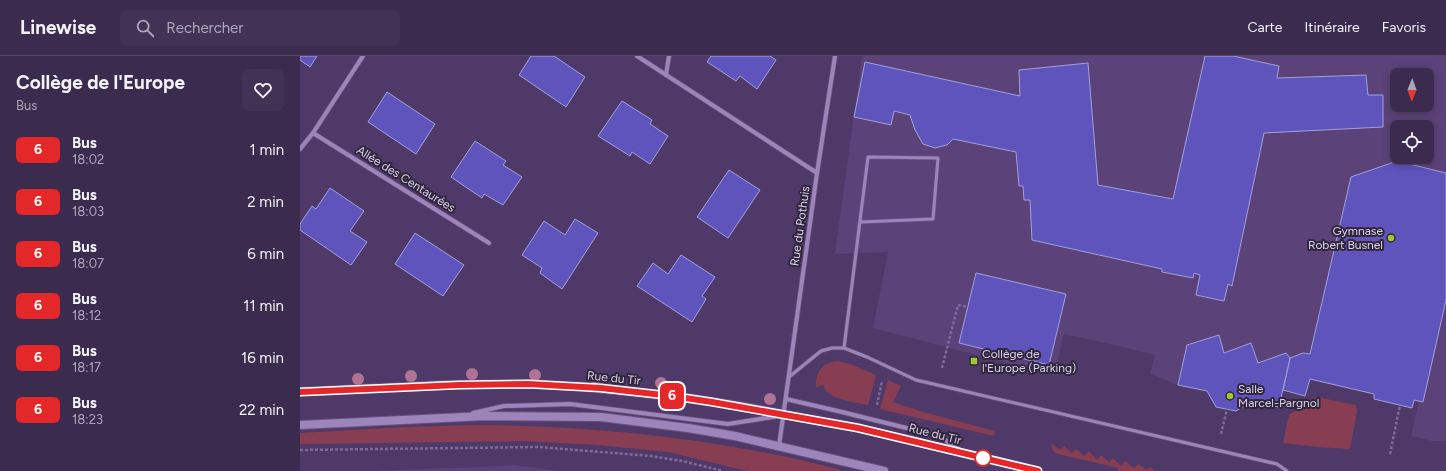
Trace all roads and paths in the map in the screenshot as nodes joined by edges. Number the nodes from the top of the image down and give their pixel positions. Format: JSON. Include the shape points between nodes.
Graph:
{"nodes":[{"id":1,"x":363,"y":56,"type":"edge"},
{"id":2,"x":637,"y":56,"type":"edge"},
{"id":3,"x":669,"y":56,"type":"edge"},
{"id":4,"x":835,"y":56,"type":"edge"},
{"id":5,"x":666,"y":75,"type":"junction"},
{"id":6,"x":313,"y":132,"type":"junction"},
{"id":7,"x":300,"y":149,"type":"edge"},
{"id":8,"x":817,"y":173,"type":"junction"},
{"id":9,"x":861,"y":222,"type":"junction"},
{"id":10,"x":489,"y":243,"type":"dead end"},
{"id":11,"x":968,"y":307,"type":"dead end"},
{"id":12,"x":844,"y":348,"type":"junction"},
{"id":13,"x":942,"y":368,"type":"dead end"},
{"id":14,"x":789,"y":377,"type":"junction"},
{"id":15,"x":882,"y":378,"type":"dead end"},
{"id":16,"x":300,"y":392,"type":"edge"},
{"id":17,"x":786,"y":399,"type":"junction"},
{"id":18,"x":1400,"y":405,"type":"dead end"},
{"id":19,"x":876,"y":410,"type":"dead end"},
{"id":20,"x":1227,"y":410,"type":"dead end"},
{"id":21,"x":784,"y":415,"type":"junction"},
{"id":22,"x":456,"y":418,"type":"junction"},
{"id":23,"x":300,"y":425,"type":"edge"},
{"id":24,"x":1221,"y":434,"type":"dead end"},
{"id":25,"x":779,"y":446,"type":"junction"},
{"id":26,"x":300,"y":450,"type":"edge"},
{"id":27,"x":967,"y":454,"type":"junction"},
{"id":28,"x":1390,"y":454,"type":"dead end"},
{"id":29,"x":723,"y":471,"type":"edge"},
{"id":30,"x":884,"y":471,"type":"edge"},
{"id":31,"x":1038,"y":471,"type":"edge"},
{"id":32,"x":1287,"y":471,"type":"edge"}],
"edges":[{"from":1,"to":6,"type":"street"},
{"from":2,"to":5,"type":"street","name":"Rue du Pothuis"},
{"from":3,"to":5,"type":"street"},
{"from":4,"to":8,"type":"street"},
{"from":5,"to":8,"type":"street","name":"Rue du Pothuis"},
{"from":6,"to":7,"type":"street"},
{"from":6,"to":10,"type":"street","name":"Allée des Centaurées"},
{"from":8,"to":14,"type":"street","name":"Rue du Pothuis"},
{"from":9,"to":9,"type":"lane","via":[[868,157],[938,158],[933,218]]},
{"from":9,"to":12,"type":"lane"},
{"from":11,"to":13,"type":"path","via":[[958,305]]},
{"from":12,"to":14,"type":"lane","via":[[821,351]]},
{"from":12,"to":32,"type":"lane","via":[[916,380],[1277,464]]},
{"from":14,"to":17,"type":"street","name":"Rue du Pothuis"},
{"from":15,"to":19,"type":"path"},
{"from":16,"to":21,"type":"main road","name":"Rue du Tir","via":[[528,384],[672,396]]},
{"from":17,"to":21,"type":"street","name":"Rue du Pothuis"},
{"from":17,"to":27,"type":"street","bridge":true,"via":[[939,436]]},
{"from":18,"to":28,"type":"path"},
{"from":20,"to":24,"type":"path"},
{"from":21,"to":22,"type":"street","via":[[728,424],[570,404],[504,406]]},
{"from":21,"to":25,"type":"street","name":"Rue du Pothuis"},
{"from":21,"to":27,"type":"main road","name":"Rue du Tir","via":[[858,428]]},
{"from":22,"to":23,"type":"main road"},
{"from":22,"to":25,"type":"main road","via":[[601,417],[688,428]]},
{"from":25,"to":30,"type":"main road"},
{"from":26,"to":29,"type":"path","via":[[539,447],[652,456]]},
{"from":27,"to":31,"type":"main road","name":"Rue du Tir"}]}
